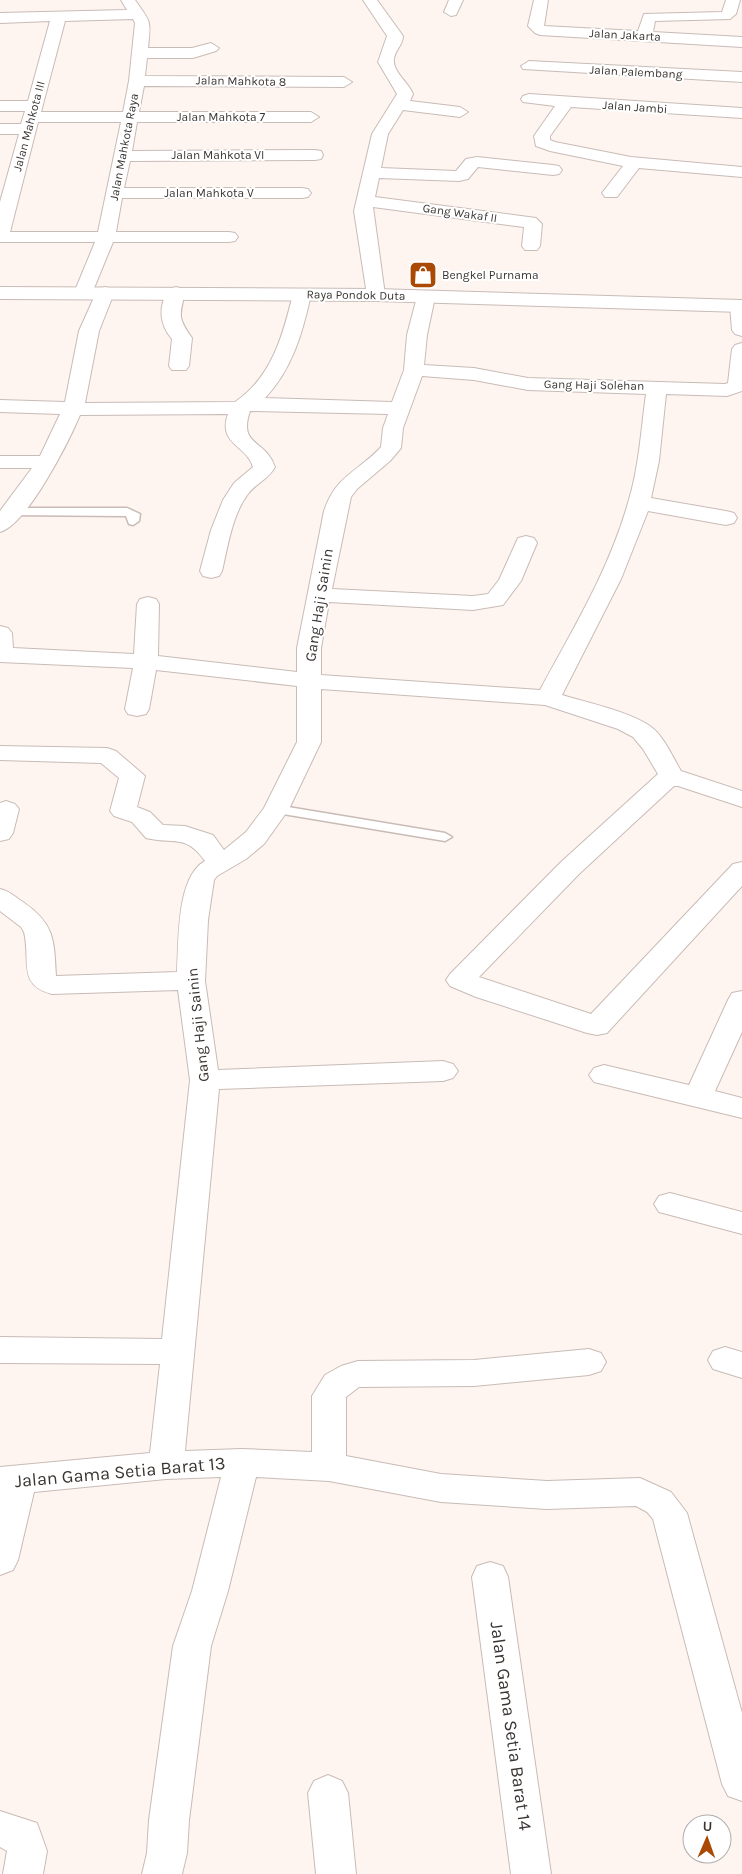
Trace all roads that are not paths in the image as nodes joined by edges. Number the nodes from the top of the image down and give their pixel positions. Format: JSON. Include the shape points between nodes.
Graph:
{"nodes":[{"id":1,"x":128,"y":0,"type":"edge"},
{"id":2,"x":370,"y":0,"type":"edge"},
{"id":3,"x":542,"y":0,"type":"edge"},
{"id":4,"x":733,"y":0,"type":"edge"},
{"id":5,"x":139,"y":14,"type":"junction"},
{"id":6,"x":0,"y":18,"type":"edge"},
{"id":7,"x":58,"y":18,"type":"junction"},
{"id":8,"x":644,"y":37,"type":"junction"},
{"id":9,"x":698,"y":40,"type":"junction"},
{"id":10,"x":742,"y":42,"type":"edge"},
{"id":11,"x":211,"y":48,"type":"dead end"},
{"id":12,"x":141,"y":53,"type":"junction"},
{"id":13,"x":529,"y":66,"type":"dead end"},
{"id":14,"x":696,"y":75,"type":"junction"},
{"id":15,"x":742,"y":77,"type":"edge"},
{"id":16,"x":137,"y":81,"type":"junction"},
{"id":17,"x":344,"y":82,"type":"dead end"},
{"id":18,"x":529,"y":99,"type":"dead end"},
{"id":19,"x":566,"y":102,"type":"junction"},
{"id":20,"x":399,"y":105,"type":"junction"},
{"id":21,"x":0,"y":106,"type":"edge"},
{"id":22,"x":460,"y":112,"type":"dead end"},
{"id":23,"x":742,"y":113,"type":"edge"},
{"id":24,"x":32,"y":117,"type":"junction"},
{"id":25,"x":130,"y":117,"type":"junction"},
{"id":26,"x":311,"y":117,"type":"dead end"},
{"id":27,"x":0,"y":129,"type":"edge"},
{"id":28,"x":315,"y":155,"type":"dead end"},
{"id":29,"x":121,"y":156,"type":"junction"},
{"id":30,"x":631,"y":162,"type":"junction"},
{"id":31,"x":552,"y":170,"type":"dead end"},
{"id":32,"x":742,"y":172,"type":"edge"},
{"id":33,"x":371,"y":173,"type":"junction"},
{"id":34,"x":115,"y":193,"type":"junction"},
{"id":35,"x":611,"y":193,"type":"dead end"},
{"id":36,"x":302,"y":194,"type":"dead end"},
{"id":37,"x":365,"y":201,"type":"junction"},
{"id":38,"x":0,"y":236,"type":"edge"},
{"id":39,"x":106,"y":236,"type":"junction"},
{"id":40,"x":229,"y":237,"type":"dead end"},
{"id":41,"x":531,"y":246,"type":"dead end"},
{"id":42,"x":0,"y":293,"type":"edge"},
{"id":43,"x":83,"y":293,"type":"junction"},
{"id":44,"x":105,"y":293,"type":"junction"},
{"id":45,"x":176,"y":293,"type":"junction"},
{"id":46,"x":302,"y":294,"type":"junction"},
{"id":47,"x":376,"y":295,"type":"junction"},
{"id":48,"x":426,"y":297,"type":"junction"},
{"id":49,"x":740,"y":306,"type":"edge"},
{"id":50,"x":742,"y":330,"type":"edge"},
{"id":51,"x":742,"y":349,"type":"edge"},
{"id":52,"x":178,"y":366,"type":"dead end"},
{"id":53,"x":414,"y":370,"type":"junction"},
{"id":54,"x":741,"y":373,"type":"edge"},
{"id":55,"x":657,"y":387,"type":"junction"},
{"id":56,"x":0,"y":406,"type":"edge"},
{"id":57,"x":244,"y":406,"type":"junction"},
{"id":58,"x":74,"y":407,"type":"junction"},
{"id":59,"x":400,"y":408,"type":"junction"},
{"id":60,"x":0,"y":462,"type":"edge"},
{"id":61,"x":46,"y":462,"type":"junction"},
{"id":62,"x":640,"y":503,"type":"junction"},
{"id":63,"x":726,"y":518,"type":"dead end"},
{"id":64,"x":5,"y":519,"type":"edge"},
{"id":65,"x":133,"y":521,"type":"dead end"},
{"id":66,"x":526,"y":543,"type":"dead end"},
{"id":67,"x":210,"y":571,"type":"dead end"},
{"id":68,"x":319,"y":595,"type":"junction"},
{"id":69,"x":148,"y":604,"type":"dead end"},
{"id":70,"x":1,"y":648,"type":"edge"},
{"id":71,"x":146,"y":662,"type":"junction"},
{"id":72,"x":309,"y":681,"type":"junction"},
{"id":73,"x":548,"y":698,"type":"junction"},
{"id":74,"x":137,"y":709,"type":"dead end"},
{"id":75,"x":0,"y":753,"type":"edge"},
{"id":76,"x":673,"y":779,"type":"junction"},
{"id":77,"x":742,"y":799,"type":"edge"},
{"id":78,"x":276,"y":809,"type":"junction"},
{"id":79,"x":445,"y":837,"type":"dead end"},
{"id":80,"x":219,"y":862,"type":"junction"},
{"id":81,"x":742,"y":870,"type":"edge"},
{"id":82,"x":0,"y":897,"type":"edge"},
{"id":83,"x":191,"y":981,"type":"junction"},
{"id":84,"x":742,"y":1000,"type":"edge"},
{"id":85,"x":443,"y":1071,"type":"dead end"},
{"id":86,"x":604,"y":1075,"type":"dead end"},
{"id":87,"x":205,"y":1080,"type":"junction"},
{"id":88,"x":698,"y":1097,"type":"junction"},
{"id":89,"x":742,"y":1108,"type":"edge"},
{"id":90,"x":670,"y":1204,"type":"dead end"},
{"id":91,"x":742,"y":1223,"type":"edge"},
{"id":92,"x":0,"y":1350,"type":"edge"},
{"id":93,"x":178,"y":1352,"type":"junction"},
{"id":94,"x":589,"y":1362,"type":"dead end"},
{"id":95,"x":242,"y":1463,"type":"junction"},
{"id":96,"x":166,"y":1465,"type":"junction"},
{"id":97,"x":329,"y":1467,"type":"junction"},
{"id":98,"x":9,"y":1481,"type":"edge"},
{"id":99,"x":0,"y":1560,"type":"edge"},
{"id":100,"x":490,"y":1577,"type":"dead end"},
{"id":101,"x":742,"y":1784,"type":"edge"},
{"id":102,"x":328,"y":1793,"type":"dead end"},
{"id":103,"x":0,"y":1829,"type":"edge"},
{"id":104,"x":23,"y":1874,"type":"edge"},
{"id":105,"x":162,"y":1874,"type":"edge"},
{"id":106,"x":336,"y":1874,"type":"edge"},
{"id":107,"x":532,"y":1874,"type":"edge"}],
"edges":[{"from":1,"to":5,"type":"street"},
{"from":2,"to":20,"type":"street","via":[[395,36],[386,66],[404,91],[404,99]]},
{"from":3,"to":8,"type":"street","name":"Jalan Jakarta","via":[[536,26],[540,30]]},
{"from":4,"to":8,"type":"street","via":[[729,14],[725,16],[649,17]]},
{"from":5,"to":7,"type":"street"},
{"from":5,"to":12,"type":"street","name":"Jalan Mahkota Raya","via":[[143,23]]},
{"from":6,"to":7,"type":"street"},
{"from":7,"to":24,"type":"street","name":"Jalan Mahkota III"},
{"from":8,"to":9,"type":"street","name":"Jalan Jakarta"},
{"from":9,"to":10,"type":"street","name":"Jalan Jakarta"},
{"from":9,"to":14,"type":"street"},
{"from":11,"to":12,"type":"street","via":[[193,53]]},
{"from":12,"to":16,"type":"street","name":"Jalan Mahkota Raya"},
{"from":13,"to":14,"type":"street","name":"Jalan Palembang"},
{"from":14,"to":15,"type":"street","name":"Jalan Palembang"},
{"from":16,"to":17,"type":"street","name":"Jalan Mahkota 8"},
{"from":16,"to":25,"type":"street","name":"Jalan Mahkota Raya"},
{"from":18,"to":19,"type":"street","name":"Jalan Jambi"},
{"from":19,"to":23,"type":"street","name":"Jalan Jambi"},
{"from":19,"to":30,"type":"street","via":[[542,136],[542,142]]},
{"from":20,"to":22,"type":"street"},
{"from":20,"to":33,"type":"street","via":[[380,134]]},
{"from":21,"to":24,"type":"street"},
{"from":24,"to":25,"type":"street","name":"Jalan Mahkota 7"},
{"from":24,"to":27,"type":"street"},
{"from":24,"to":38,"type":"street","name":"Jalan Mahkota III"},
{"from":25,"to":26,"type":"street","name":"Jalan Mahkota 7"},
{"from":25,"to":29,"type":"street","name":"Jalan Mahkota Raya"},
{"from":28,"to":29,"type":"street","name":"Jalan Mahkota VI"},
{"from":29,"to":34,"type":"street","name":"Jalan Mahkota Raya"},
{"from":30,"to":32,"type":"street"},
{"from":30,"to":35,"type":"street","via":[[632,166]]},
{"from":31,"to":33,"type":"street","via":[[477,162],[472,163],[462,176]]},
{"from":33,"to":37,"type":"street"},
{"from":34,"to":36,"type":"street","name":"Jalan Mahkota V"},
{"from":34,"to":39,"type":"street","name":"Jalan Mahkota Raya"},
{"from":37,"to":41,"type":"street","name":"Gang Wakaf II","via":[[532,223]]},
{"from":37,"to":47,"type":"street","via":[[363,211]]},
{"from":38,"to":39,"type":"street"},
{"from":39,"to":40,"type":"street"},
{"from":39,"to":43,"type":"street","name":"Jalan Mahkota Raya"},
{"from":42,"to":43,"type":"street","name":"Raya Pondok Duta"},
{"from":43,"to":44,"type":"street","name":"Raya Pondok Duta"},
{"from":44,"to":45,"type":"street","name":"Raya Pondok Duta"},
{"from":44,"to":58,"type":"street","via":[[89,331]]},
{"from":45,"to":46,"type":"street","name":"Raya Pondok Duta"},
{"from":45,"to":52,"type":"street","via":[[170,320],[173,331],[182,338]]},
{"from":46,"to":47,"type":"street","name":"Raya Pondok Duta"},
{"from":46,"to":57,"type":"street","via":[[285,353],[276,369]]},
{"from":47,"to":48,"type":"street","name":"Raya Pondok Duta"},
{"from":48,"to":49,"type":"street","name":"Raya Pondok Duta"},
{"from":48,"to":53,"type":"street","name":"Gang Haji Sainin","via":[[417,335]]},
{"from":49,"to":50,"type":"street"},
{"from":51,"to":54,"type":"street","name":"Gang Haji Solehan"},
{"from":53,"to":55,"type":"street","name":"Gang Haji Solehan","via":[[474,374],[528,384]]},
{"from":53,"to":59,"type":"street","name":"Gang Haji Sainin"},
{"from":54,"to":55,"type":"street","name":"Gang Haji Solehan","via":[[738,386],[731,389]]},
{"from":55,"to":62,"type":"street"},
{"from":56,"to":58,"type":"street"},
{"from":57,"to":58,"type":"street","via":[[102,410]]},
{"from":57,"to":59,"type":"street"},
{"from":57,"to":67,"type":"street","via":[[234,426],[237,434],[263,461],[264,467],[238,492],[224,521]]},
{"from":58,"to":61,"type":"street"},
{"from":59,"to":68,"type":"street","name":"Gang Haji Sainin","via":[[391,448],[340,496]]},
{"from":60,"to":61,"type":"street"},
{"from":61,"to":64,"type":"street"},
{"from":62,"to":63,"type":"street"},
{"from":62,"to":73,"type":"street","via":[[623,553]]},
{"from":64,"to":65,"type":"lane","via":[[127,512],[134,514]]},
{"from":66,"to":68,"type":"street","via":[[510,580],[495,600],[473,602]]},
{"from":68,"to":72,"type":"street","name":"Gang Haji Sainin","via":[[309,648]]},
{"from":69,"to":71,"type":"street"},
{"from":70,"to":71,"type":"street"},
{"from":71,"to":72,"type":"street"},
{"from":71,"to":74,"type":"street"},
{"from":72,"to":73,"type":"street"},
{"from":72,"to":78,"type":"street","name":"Gang Haji Sainin","via":[[308,742]]},
{"from":73,"to":76,"type":"street","via":[[642,732]]},
{"from":75,"to":80,"type":"street","via":[[107,756],[132,776],[123,811],[141,817],[155,832],[185,834],[204,842]]},
{"from":76,"to":77,"type":"street","via":[[680,778]]},
{"from":76,"to":81,"type":"street","via":[[667,779],[570,868],[460,980],[597,1026]]},
{"from":78,"to":79,"type":"lane"},
{"from":78,"to":80,"type":"street","name":"Gang Haji Sainin","via":[[255,838]]},
{"from":80,"to":83,"type":"street","name":"Gang Haji Sainin","via":[[200,880]]},
{"from":82,"to":83,"type":"street","via":[[37,927],[45,982]]},
{"from":83,"to":87,"type":"street","name":"Gang Haji Sainin"},
{"from":84,"to":88,"type":"street"},
{"from":85,"to":87,"type":"street"},
{"from":86,"to":88,"type":"street"},
{"from":87,"to":93,"type":"street","name":"Gang Haji Sainin"},
{"from":88,"to":89,"type":"street"},
{"from":90,"to":91,"type":"street"},
{"from":92,"to":93,"type":"street"},
{"from":93,"to":96,"type":"street","name":"Gang Haji Sainin"},
{"from":94,"to":97,"type":"street","via":[[521,1370],[358,1374],[348,1377],[333,1388],[329,1396]]},
{"from":95,"to":96,"type":"street","name":"Jalan Gama Setia Barat 13"},
{"from":95,"to":97,"type":"street","name":"Jalan Gama Setia Barat 13"},
{"from":95,"to":105,"type":"street","via":[[210,1591],[192,1646]]},
{"from":96,"to":98,"type":"street","name":"Jalan Gama Setia Barat 13"},
{"from":97,"to":101,"type":"street","name":"Jalan Gama Setia Barat 13","via":[[441,1488],[547,1496],[629,1491],[640,1492],[659,1502],[669,1513]]},
{"from":98,"to":99,"type":"street"},
{"from":100,"to":107,"type":"street","name":"Jalan Gama Setia Barat 14"},
{"from":102,"to":106,"type":"street"},
{"from":103,"to":104,"type":"street","via":[[23,1836],[27,1851]]}]}
